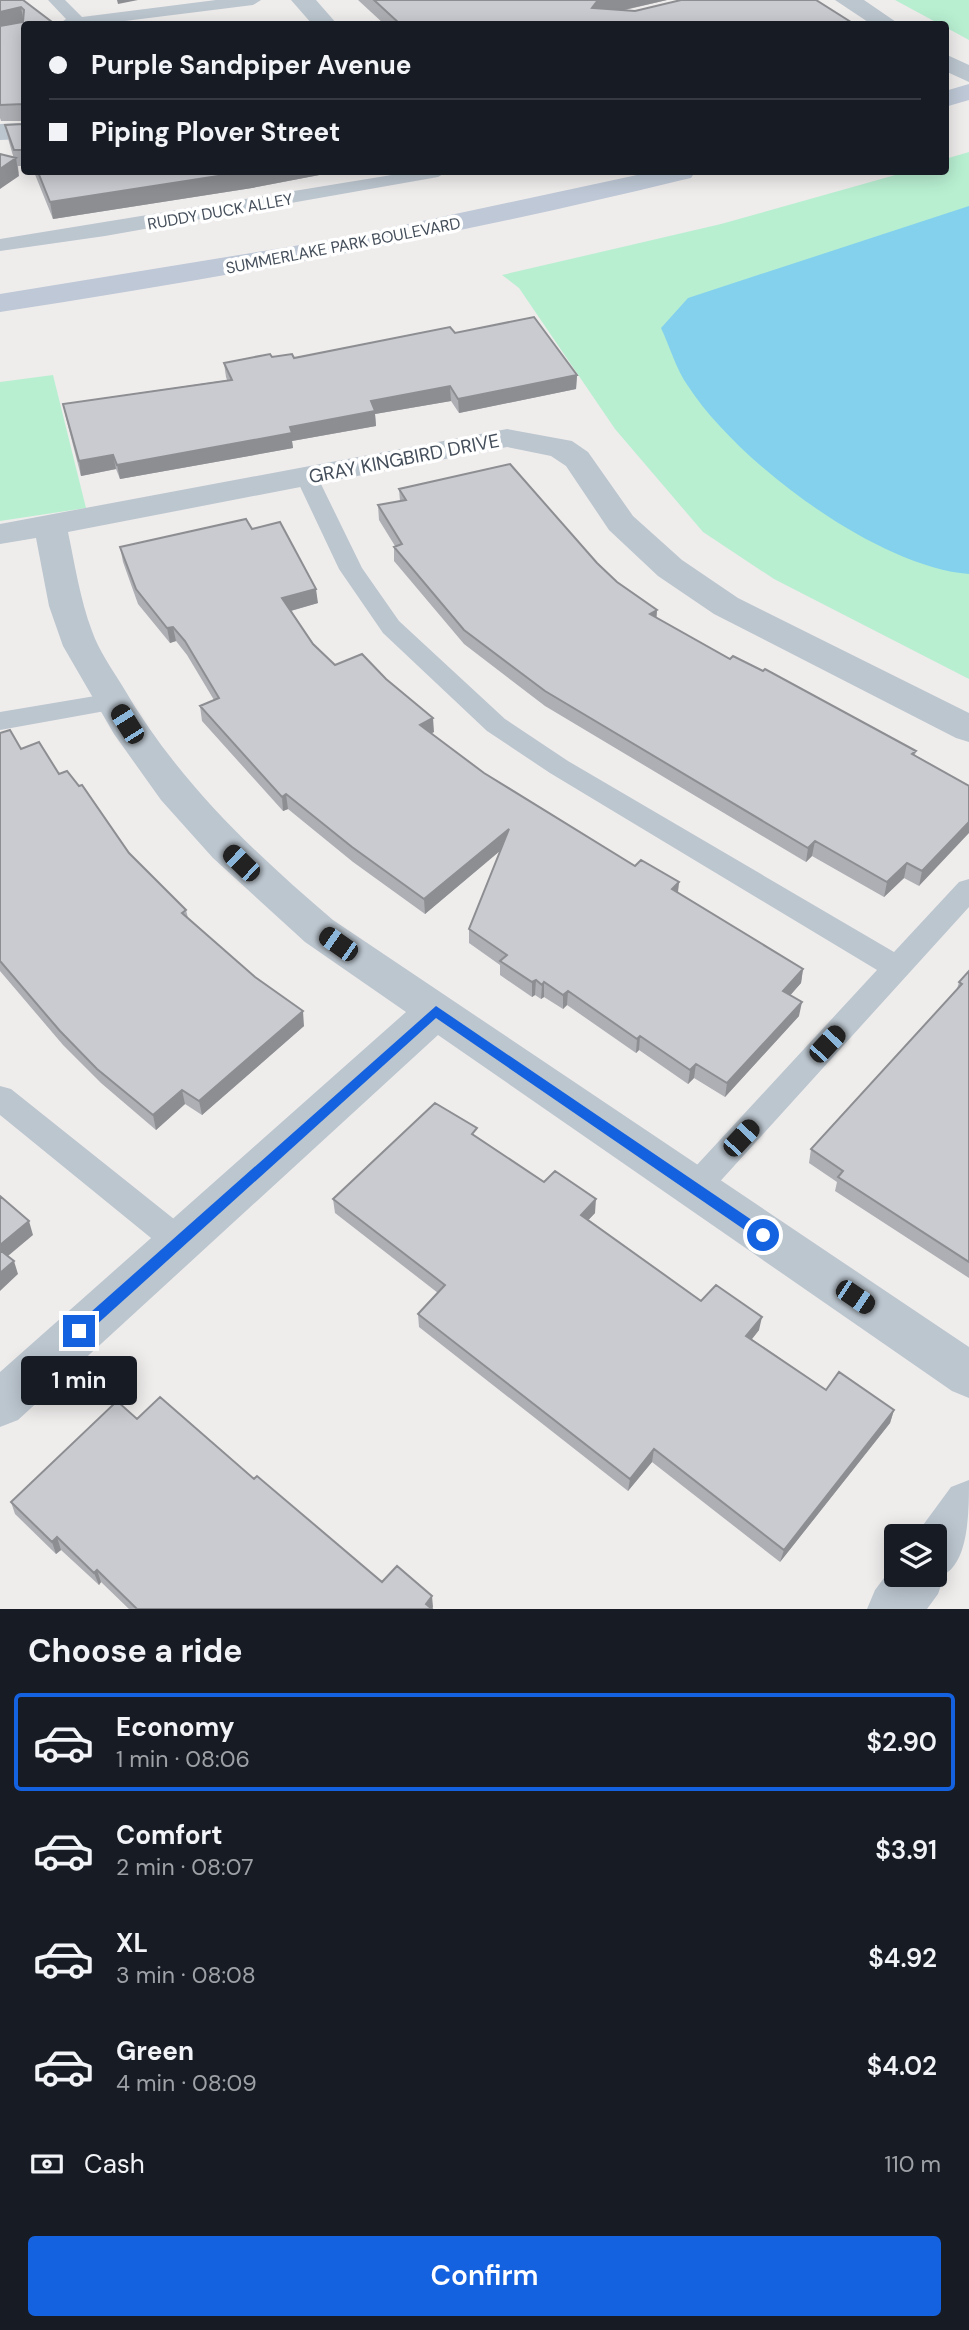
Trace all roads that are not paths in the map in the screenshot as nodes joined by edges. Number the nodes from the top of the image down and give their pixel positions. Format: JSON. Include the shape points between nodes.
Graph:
{"nodes":[{"id":1,"x":56,"y":0,"type":"edge"},
{"id":2,"x":253,"y":0,"type":"edge"},
{"id":3,"x":303,"y":0,"type":"edge"},
{"id":4,"x":848,"y":0,"type":"edge"},
{"id":5,"x":70,"y":21,"type":"edge"},
{"id":6,"x":95,"y":21,"type":"edge"},
{"id":7,"x":321,"y":21,"type":"edge"},
{"id":8,"x":882,"y":21,"type":"edge"},
{"id":9,"x":949,"y":63,"type":"edge"},
{"id":10,"x":969,"y":75,"type":"edge"},
{"id":11,"x":969,"y":92,"type":"edge"},
{"id":12,"x":949,"y":98,"type":"edge"},
{"id":13,"x":21,"y":131,"type":"edge"},
{"id":14,"x":0,"y":132,"type":"edge"},
{"id":15,"x":421,"y":175,"type":"edge"},
{"id":16,"x":669,"y":175,"type":"edge"},
{"id":17,"x":0,"y":245,"type":"edge"},
{"id":18,"x":0,"y":303,"type":"edge"},
{"id":19,"x":307,"y":478,"type":"junction"},
{"id":20,"x":50,"y":527,"type":"junction"},
{"id":21,"x":0,"y":534,"type":"edge"},
{"id":22,"x":113,"y":702,"type":"junction"},
{"id":23,"x":0,"y":721,"type":"edge"},
{"id":24,"x":969,"y":729,"type":"edge"},
{"id":25,"x":969,"y":889,"type":"edge"},
{"id":26,"x":897,"y":968,"type":"junction"},
{"id":27,"x":436,"y":1011,"type":"junction"},
{"id":28,"x":0,"y":1098,"type":"edge"},
{"id":29,"x":694,"y":1189,"type":"junction"},
{"id":30,"x":178,"y":1241,"type":"junction"},
{"id":31,"x":969,"y":1375,"type":"edge"},
{"id":32,"x":0,"y":1404,"type":"edge"},
{"id":33,"x":969,"y":1505,"type":"edge"},
{"id":34,"x":947,"y":1535,"type":"edge"},
{"id":35,"x":910,"y":1587,"type":"edge"},
{"id":36,"x":894,"y":1609,"type":"edge"}],
"edges":[{"from":1,"to":5,"type":"lane"},
{"from":2,"to":6,"type":"lane"},
{"from":3,"to":7,"type":"street"},
{"from":4,"to":8,"type":"street"},
{"from":9,"to":10,"type":"street"},
{"from":11,"to":12,"type":"main road"},
{"from":13,"to":14,"type":"street"},
{"from":15,"to":17,"type":"lane","name":"RUDDY DUCK ALLEY"},
{"from":16,"to":18,"type":"main road","name":"SUMMERLAKE PARK BOULEVARD","via":[[396,238]]},
{"from":19,"to":20,"type":"street","name":"GRAY KINGBIRD DRIVE"},
{"from":19,"to":24,"type":"street","name":"GRAY KINGBIRD DRIVE","via":[[507,438],[561,448],[577,459],[621,523],[670,568],[726,606]]},
{"from":19,"to":26,"type":"lane","via":[[351,569],[391,628],[496,725]]},
{"from":20,"to":21,"type":"street","name":"GRAY KINGBIRD DRIVE"},
{"from":20,"to":22,"type":"street","via":[[75,632]]},
{"from":22,"to":23,"type":"lane"},
{"from":22,"to":27,"type":"street","via":[[155,770],[205,829],[319,931]]},
{"from":25,"to":26,"type":"lane"},
{"from":26,"to":29,"type":"lane"},
{"from":27,"to":29,"type":"street"},
{"from":27,"to":30,"type":"street"},
{"from":28,"to":30,"type":"lane"},
{"from":29,"to":31,"type":"street"},
{"from":30,"to":32,"type":"street"},
{"from":33,"to":34,"type":"street"},
{"from":35,"to":36,"type":"street"}]}
